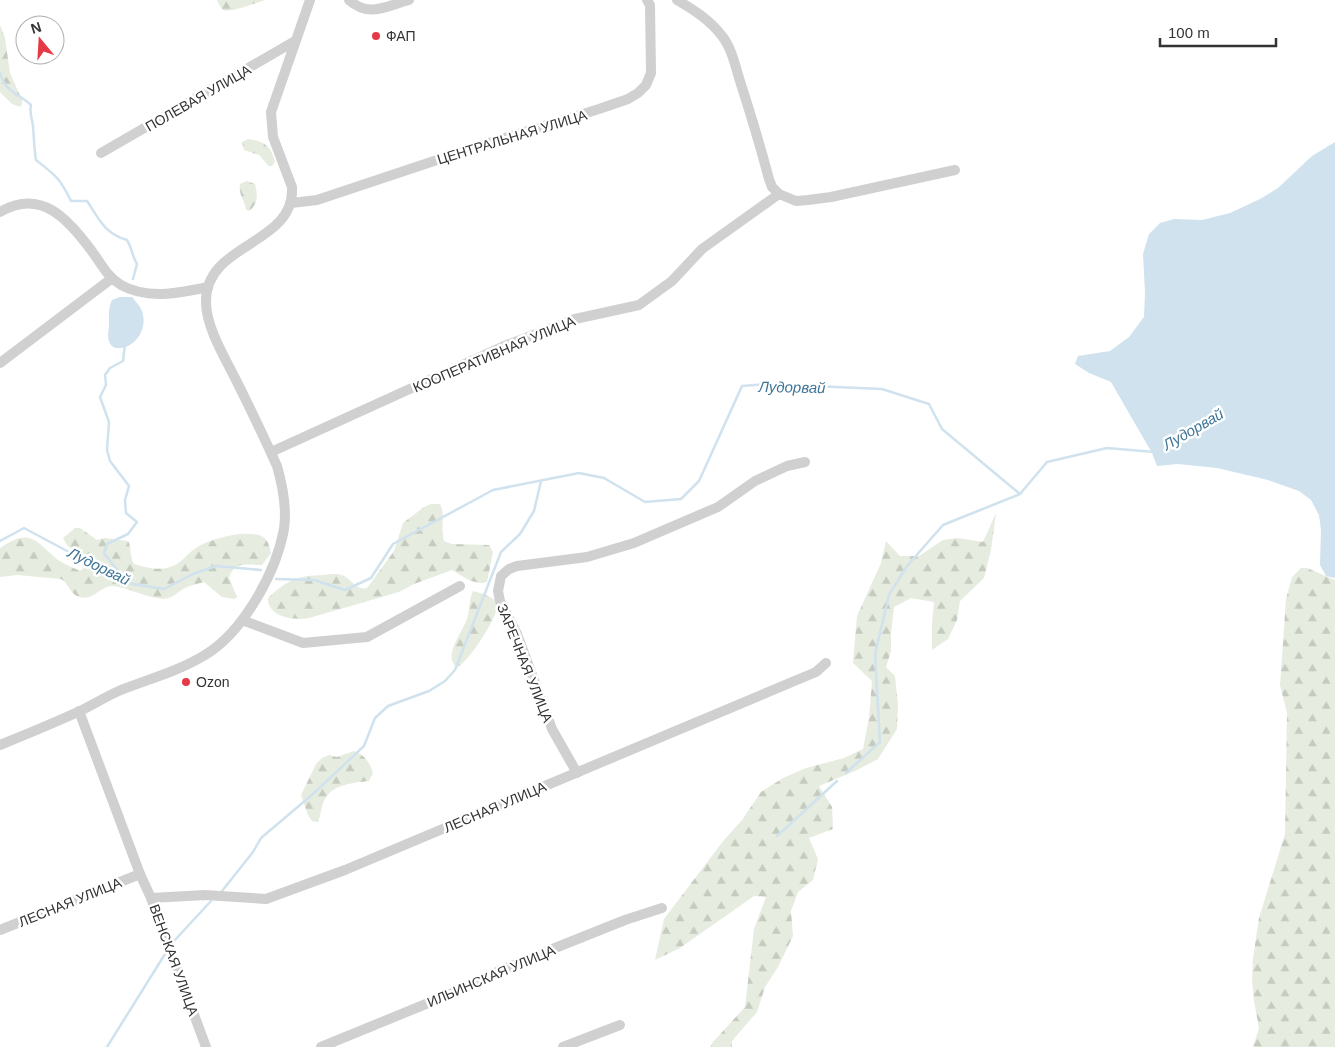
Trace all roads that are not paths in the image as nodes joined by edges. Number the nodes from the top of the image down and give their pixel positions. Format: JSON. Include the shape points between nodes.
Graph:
{"nodes":[{"id":1,"x":310,"y":0,"type":"edge"},
{"id":2,"x":348,"y":0,"type":"edge"},
{"id":3,"x":409,"y":0,"type":"edge"},
{"id":4,"x":648,"y":0,"type":"edge"},
{"id":5,"x":677,"y":0,"type":"edge"},
{"id":6,"x":295,"y":41,"type":"junction"},
{"id":7,"x":101,"y":154,"type":"dead end"},
{"id":8,"x":954,"y":170,"type":"dead end"},
{"id":9,"x":779,"y":194,"type":"junction"},
{"id":10,"x":292,"y":203,"type":"junction"},
{"id":11,"x":0,"y":212,"type":"edge"},
{"id":12,"x":111,"y":279,"type":"junction"},
{"id":13,"x":208,"y":287,"type":"junction"},
{"id":14,"x":0,"y":363,"type":"edge"},
{"id":15,"x":271,"y":452,"type":"junction"},
{"id":16,"x":805,"y":462,"type":"dead end"},
{"id":17,"x":460,"y":586,"type":"dead end"},
{"id":18,"x":242,"y":620,"type":"junction"},
{"id":19,"x":826,"y":662,"type":"dead end"},
{"id":20,"x":79,"y":712,"type":"junction"},
{"id":21,"x":0,"y":745,"type":"edge"},
{"id":22,"x":577,"y":773,"type":"junction"},
{"id":23,"x":140,"y":874,"type":"junction"},
{"id":24,"x":151,"y":898,"type":"junction"},
{"id":25,"x":662,"y":908,"type":"dead end"},
{"id":26,"x":0,"y":930,"type":"edge"},
{"id":27,"x":620,"y":1026,"type":"dead end"},
{"id":28,"x":206,"y":1047,"type":"edge"},
{"id":29,"x":320,"y":1047,"type":"edge"},
{"id":30,"x":563,"y":1047,"type":"edge"}],
"edges":[{"from":1,"to":6,"type":"street"},
{"from":2,"to":3,"type":"street","via":[[356,7],[372,11]]},
{"from":4,"to":10,"type":"street","name":"ЦЕНТРАЛЬНАЯ УЛИЦА","via":[[651,73],[638,93],[599,110],[317,200]]},
{"from":5,"to":9,"type":"street","via":[[711,23],[723,37],[732,55],[772,187]]},
{"from":6,"to":7,"type":"street","name":"ПОЛЕВАЯ УЛИЦА"},
{"from":6,"to":10,"type":"street","via":[[271,120],[273,136],[290,179]]},
{"from":8,"to":9,"type":"street","via":[[831,197],[796,201]]},
{"from":9,"to":15,"type":"street","name":"КООПЕРАТИВНАЯ УЛИЦА","via":[[702,249],[672,281],[639,305],[575,319],[502,347]]},
{"from":10,"to":13,"type":"street","via":[[280,222],[220,266]]},
{"from":11,"to":12,"type":"street","via":[[18,204],[38,204],[60,214]]},
{"from":12,"to":13,"type":"street","via":[[123,286],[157,294]]},
{"from":12,"to":14,"type":"street"},
{"from":13,"to":15,"type":"street","via":[[206,303],[210,324]]},
{"from":15,"to":18,"type":"street","via":[[282,483],[284,529],[272,568]]},
{"from":16,"to":22,"type":"street","name":"ЗАРЕЧНАЯ УЛИЦА","via":[[787,466],[755,481],[718,507],[634,543],[587,557],[517,566],[501,576],[500,601],[552,729]]},
{"from":17,"to":18,"type":"street","via":[[367,637],[303,643]]},
{"from":18,"to":20,"type":"street","via":[[220,644],[188,665],[120,691]]},
{"from":19,"to":22,"type":"street","name":"ЛЕСНАЯ УЛИЦА","via":[[816,672]]},
{"from":20,"to":21,"type":"street"},
{"from":20,"to":23,"type":"street","name":"ВЕНСКАЯ УЛИЦА"},
{"from":22,"to":24,"type":"street","name":"ЛЕСНАЯ УЛИЦА","via":[[346,870],[266,898],[205,895]]},
{"from":23,"to":24,"type":"street","name":"ВЕНСКАЯ УЛИЦА"},
{"from":23,"to":26,"type":"street","name":"ЛЕСНАЯ УЛИЦА"},
{"from":24,"to":28,"type":"street","name":"ВЕНСКАЯ УЛИЦА"},
{"from":25,"to":29,"type":"street","name":"ИЛЬИНСКАЯ УЛИЦА","via":[[516,964]]},
{"from":27,"to":30,"type":"street"}]}
